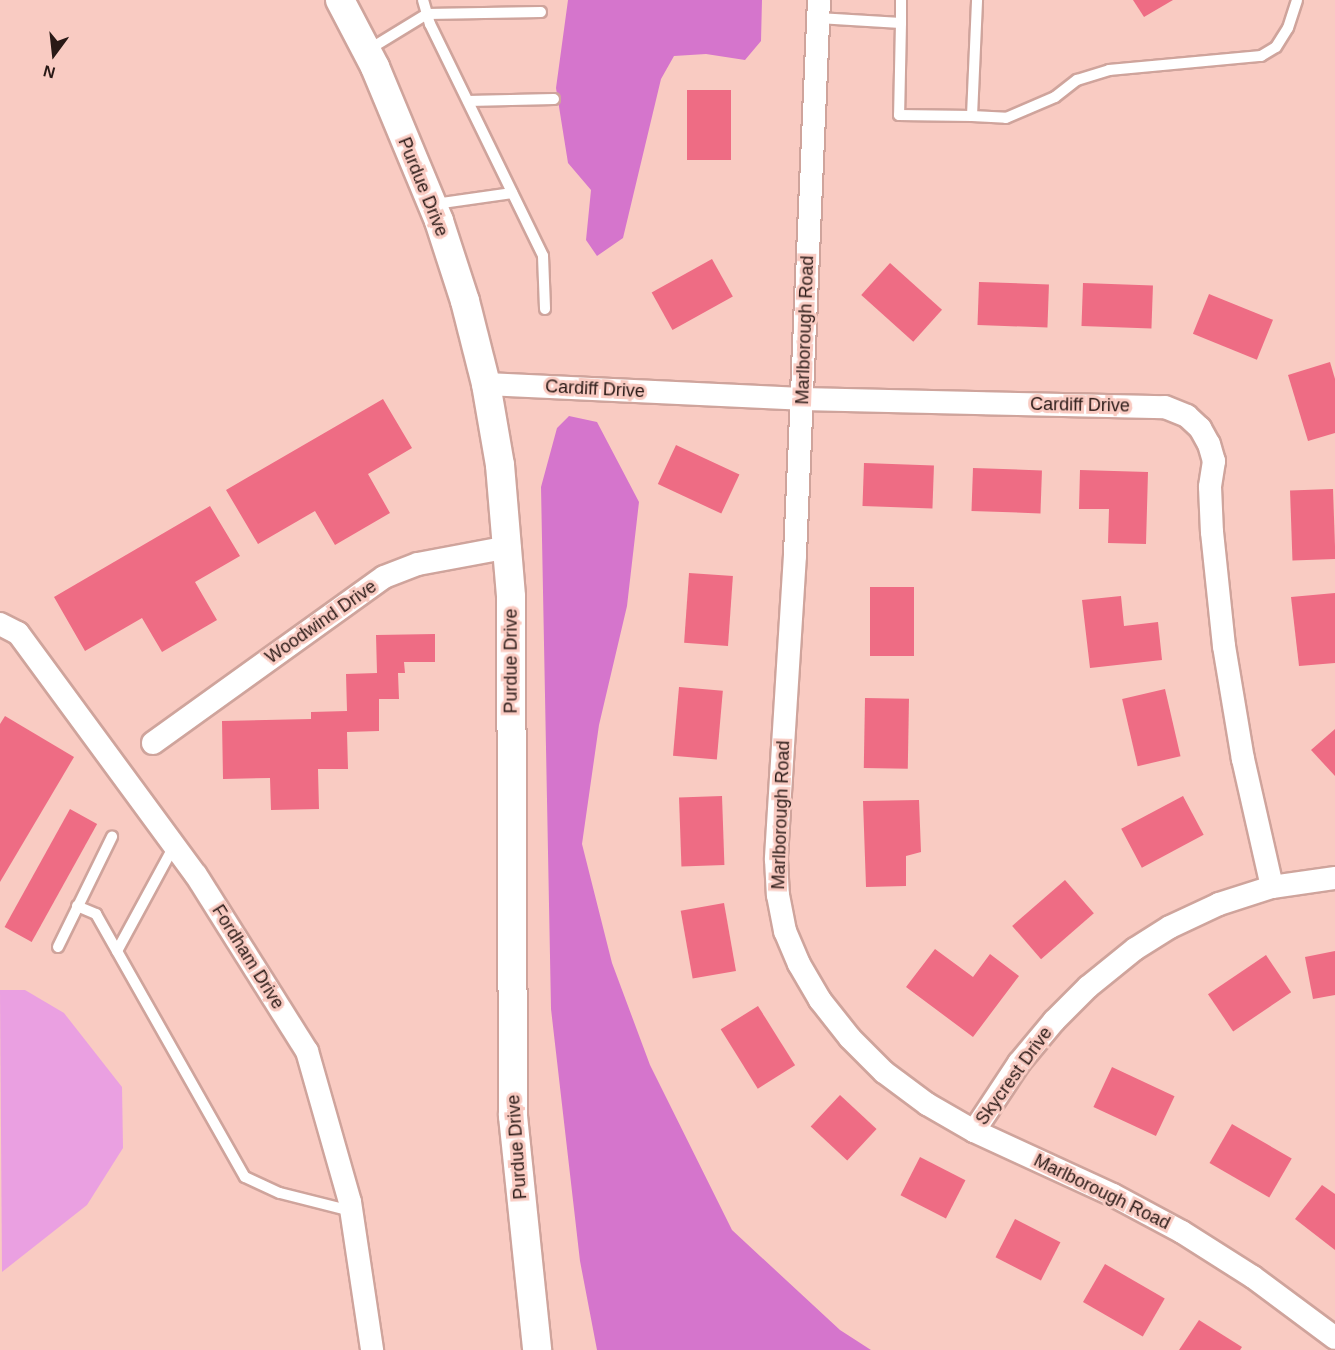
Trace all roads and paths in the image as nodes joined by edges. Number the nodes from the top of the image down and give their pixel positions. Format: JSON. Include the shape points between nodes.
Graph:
{"nodes":[{"id":1,"x":340,"y":0,"type":"edge"},
{"id":2,"x":423,"y":0,"type":"edge"},
{"id":3,"x":901,"y":0,"type":"edge"},
{"id":4,"x":978,"y":0,"type":"edge"},
{"id":5,"x":1297,"y":0,"type":"edge"},
{"id":6,"x":819,"y":9,"type":"edge"},
{"id":7,"x":541,"y":12,"type":"dead end"},
{"id":8,"x":427,"y":14,"type":"junction"},
{"id":9,"x":900,"y":23,"type":"junction"},
{"id":10,"x":367,"y":51,"type":"junction"},
{"id":11,"x":554,"y":99,"type":"dead end"},
{"id":12,"x":468,"y":101,"type":"junction"},
{"id":13,"x":972,"y":116,"type":"junction"},
{"id":14,"x":512,"y":193,"type":"junction"},
{"id":15,"x":432,"y":204,"type":"junction"},
{"id":16,"x":545,"y":309,"type":"dead end"},
{"id":17,"x":486,"y":384,"type":"junction"},
{"id":18,"x":802,"y":399,"type":"junction"},
{"id":19,"x":509,"y":547,"type":"junction"},
{"id":20,"x":0,"y":624,"type":"edge"},
{"id":21,"x":153,"y":743,"type":"dead end"},
{"id":22,"x":112,"y":837,"type":"dead end"},
{"id":23,"x":175,"y":845,"type":"junction"},
{"id":24,"x":1335,"y":878,"type":"edge"},
{"id":25,"x":1272,"y":887,"type":"junction"},
{"id":26,"x":78,"y":906,"type":"junction"},
{"id":27,"x":58,"y":946,"type":"dead end"},
{"id":28,"x":117,"y":951,"type":"junction"},
{"id":29,"x":974,"y":1131,"type":"junction"},
{"id":30,"x":351,"y":1211,"type":"junction"},
{"id":31,"x":1335,"y":1338,"type":"edge"},
{"id":32,"x":372,"y":1350,"type":"edge"},
{"id":33,"x":537,"y":1350,"type":"edge"}],
"edges":[{"from":1,"to":10,"type":"street","name":"Purdue Drive"},
{"from":2,"to":8,"type":"lane"},
{"from":3,"to":9,"type":"lane"},
{"from":4,"to":13,"type":"lane"},
{"from":5,"to":13,"type":"lane","via":[[1288,28],[1276,47],[1261,56],[1109,70],[1077,80],[1055,97],[1006,118]]},
{"from":6,"to":9,"type":"lane"},
{"from":6,"to":18,"type":"street","name":"Marlborough Road"},
{"from":7,"to":8,"type":"lane"},
{"from":8,"to":10,"type":"lane"},
{"from":8,"to":12,"type":"lane"},
{"from":9,"to":13,"type":"lane","via":[[899,115]]},
{"from":10,"to":15,"type":"street","name":"Purdue Drive"},
{"from":11,"to":12,"type":"lane"},
{"from":12,"to":14,"type":"lane"},
{"from":14,"to":15,"type":"lane"},
{"from":14,"to":16,"type":"lane","via":[[543,256]]},
{"from":15,"to":17,"type":"street","name":"Purdue Drive","via":[[465,301]]},
{"from":17,"to":18,"type":"street","name":"Cardiff Drive"},
{"from":17,"to":19,"type":"street","name":"Purdue Drive"},
{"from":18,"to":25,"type":"street","name":"Cardiff Drive","via":[[1165,407],[1187,416],[1200,428],[1214,461],[1210,487],[1212,532],[1224,646],[1243,759]]},
{"from":18,"to":29,"type":"street","name":"Marlborough Road","via":[[776,860],[785,931],[810,982],[850,1038],[884,1072],[927,1104]]},
{"from":19,"to":21,"type":"street","name":"Woodwind Drive","via":[[418,564],[384,577]]},
{"from":19,"to":33,"type":"street","name":"Purdue Drive","via":[[513,1116]]},
{"from":20,"to":23,"type":"street","name":"Fordham Drive","via":[[18,633]]},
{"from":22,"to":26,"type":"lane"},
{"from":23,"to":28,"type":"lane"},
{"from":23,"to":30,"type":"street","name":"Fordham Drive","via":[[307,1051]]},
{"from":24,"to":25,"type":"street","name":"Skycrest Drive"},
{"from":25,"to":29,"type":"street","name":"Skycrest Drive","via":[[1219,904],[1170,927],[1097,979],[1019,1063]]},
{"from":26,"to":27,"type":"lane"},
{"from":26,"to":28,"type":"lane","via":[[96,914]]},
{"from":28,"to":30,"type":"lane","via":[[245,1177],[280,1192]]},
{"from":29,"to":31,"type":"street","name":"Marlborough Road","via":[[1113,1195],[1182,1232],[1253,1277]]},
{"from":30,"to":32,"type":"street","name":"Fordham Drive"}]}
